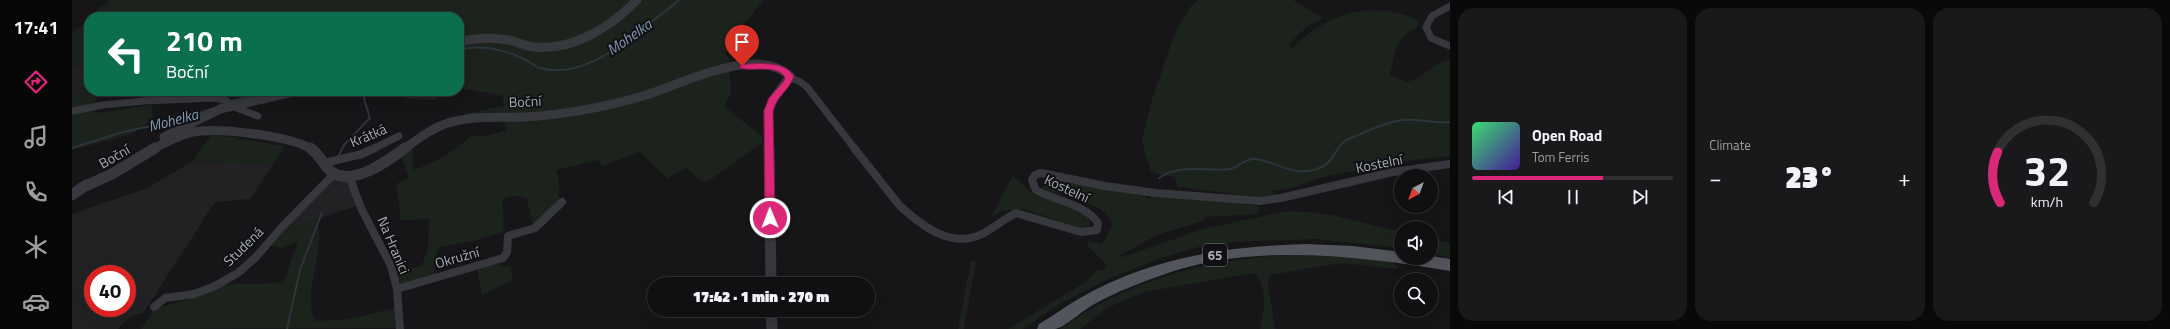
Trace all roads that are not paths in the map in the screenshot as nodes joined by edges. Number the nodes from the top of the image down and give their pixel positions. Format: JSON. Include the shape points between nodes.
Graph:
{"nodes":[{"id":1,"x":637,"y":0,"type":"edge"},
{"id":2,"x":1450,"y":6,"type":"edge"},
{"id":3,"x":464,"y":41,"type":"edge"},
{"id":4,"x":1450,"y":46,"type":"edge"},
{"id":5,"x":790,"y":78,"type":"junction"},
{"id":6,"x":269,"y":96,"type":"edge"},
{"id":7,"x":230,"y":103,"type":"junction"},
{"id":8,"x":72,"y":111,"type":"edge"},
{"id":9,"x":258,"y":116,"type":"dead end"},
{"id":10,"x":399,"y":136,"type":"dead end"},
{"id":11,"x":324,"y":163,"type":"junction"},
{"id":12,"x":1450,"y":164,"type":"edge"},
{"id":13,"x":334,"y":174,"type":"junction"},
{"id":14,"x":349,"y":176,"type":"junction"},
{"id":15,"x":81,"y":188,"type":"junction"},
{"id":16,"x":72,"y":195,"type":"edge"},
{"id":17,"x":562,"y":202,"type":"dead end"},
{"id":18,"x":1394,"y":256,"type":"edge"},
{"id":19,"x":1438,"y":263,"type":"edge"},
{"id":20,"x":1450,"y":265,"type":"edge"},
{"id":21,"x":771,"y":277,"type":"edge"},
{"id":22,"x":397,"y":290,"type":"junction"},
{"id":23,"x":154,"y":308,"type":"dead end"},
{"id":24,"x":771,"y":317,"type":"edge"},
{"id":25,"x":400,"y":329,"type":"edge"},
{"id":26,"x":772,"y":329,"type":"edge"},
{"id":27,"x":1044,"y":329,"type":"edge"}],
"edges":[{"from":1,"to":3,"type":"street","via":[[603,27],[564,45],[539,48],[491,38]]},
{"from":2,"to":4,"type":"street","via":[[1432,16],[1426,27],[1433,39]]},
{"from":5,"to":12,"type":"street","name":"Kostelní","via":[[807,87],[909,215],[932,231],[962,239],[981,234],[1016,213],[1032,215],[1086,233],[1097,230],[1098,220],[1091,214],[1036,190],[1032,180],[1035,175],[1041,173],[1156,193],[1260,201],[1393,172]]},
{"from":5,"to":14,"type":"street","name":"Boční","via":[[787,72],[775,67],[756,65],[730,68],[687,79],[652,93],[562,114],[455,120],[423,134],[374,168]]},
{"from":5,"to":21,"type":"street","via":[[772,100],[768,111]]},
{"from":6,"to":7,"type":"street"},
{"from":7,"to":8,"type":"street","via":[[215,98],[144,101]]},
{"from":7,"to":9,"type":"street"},
{"from":7,"to":15,"type":"street","via":[[184,126]]},
{"from":10,"to":11,"type":"street","name":"Krátká","via":[[362,154]]},
{"from":11,"to":13,"type":"street","name":"Boční"},
{"from":11,"to":15,"type":"street","name":"Boční","via":[[318,152],[292,141],[204,130],[183,135],[96,183]]},
{"from":13,"to":14,"type":"street","name":"Boční"},
{"from":13,"to":23,"type":"street","name":"Studená","via":[[238,273],[216,286],[194,294],[165,298]]},
{"from":14,"to":22,"type":"street","name":"Na Hranici","via":[[360,208],[386,254]]},
{"from":15,"to":16,"type":"street"},
{"from":17,"to":22,"type":"street","name":"Okružní","via":[[535,228],[508,236],[507,252],[503,258]]},
{"from":18,"to":27,"type":"main road","number":"65","via":[[1293,248],[1252,250],[1204,257],[1117,286]]},
{"from":19,"to":20,"type":"main road"},
{"from":22,"to":25,"type":"street","name":"Na Hranici"},
{"from":24,"to":26,"type":"street"}]}
